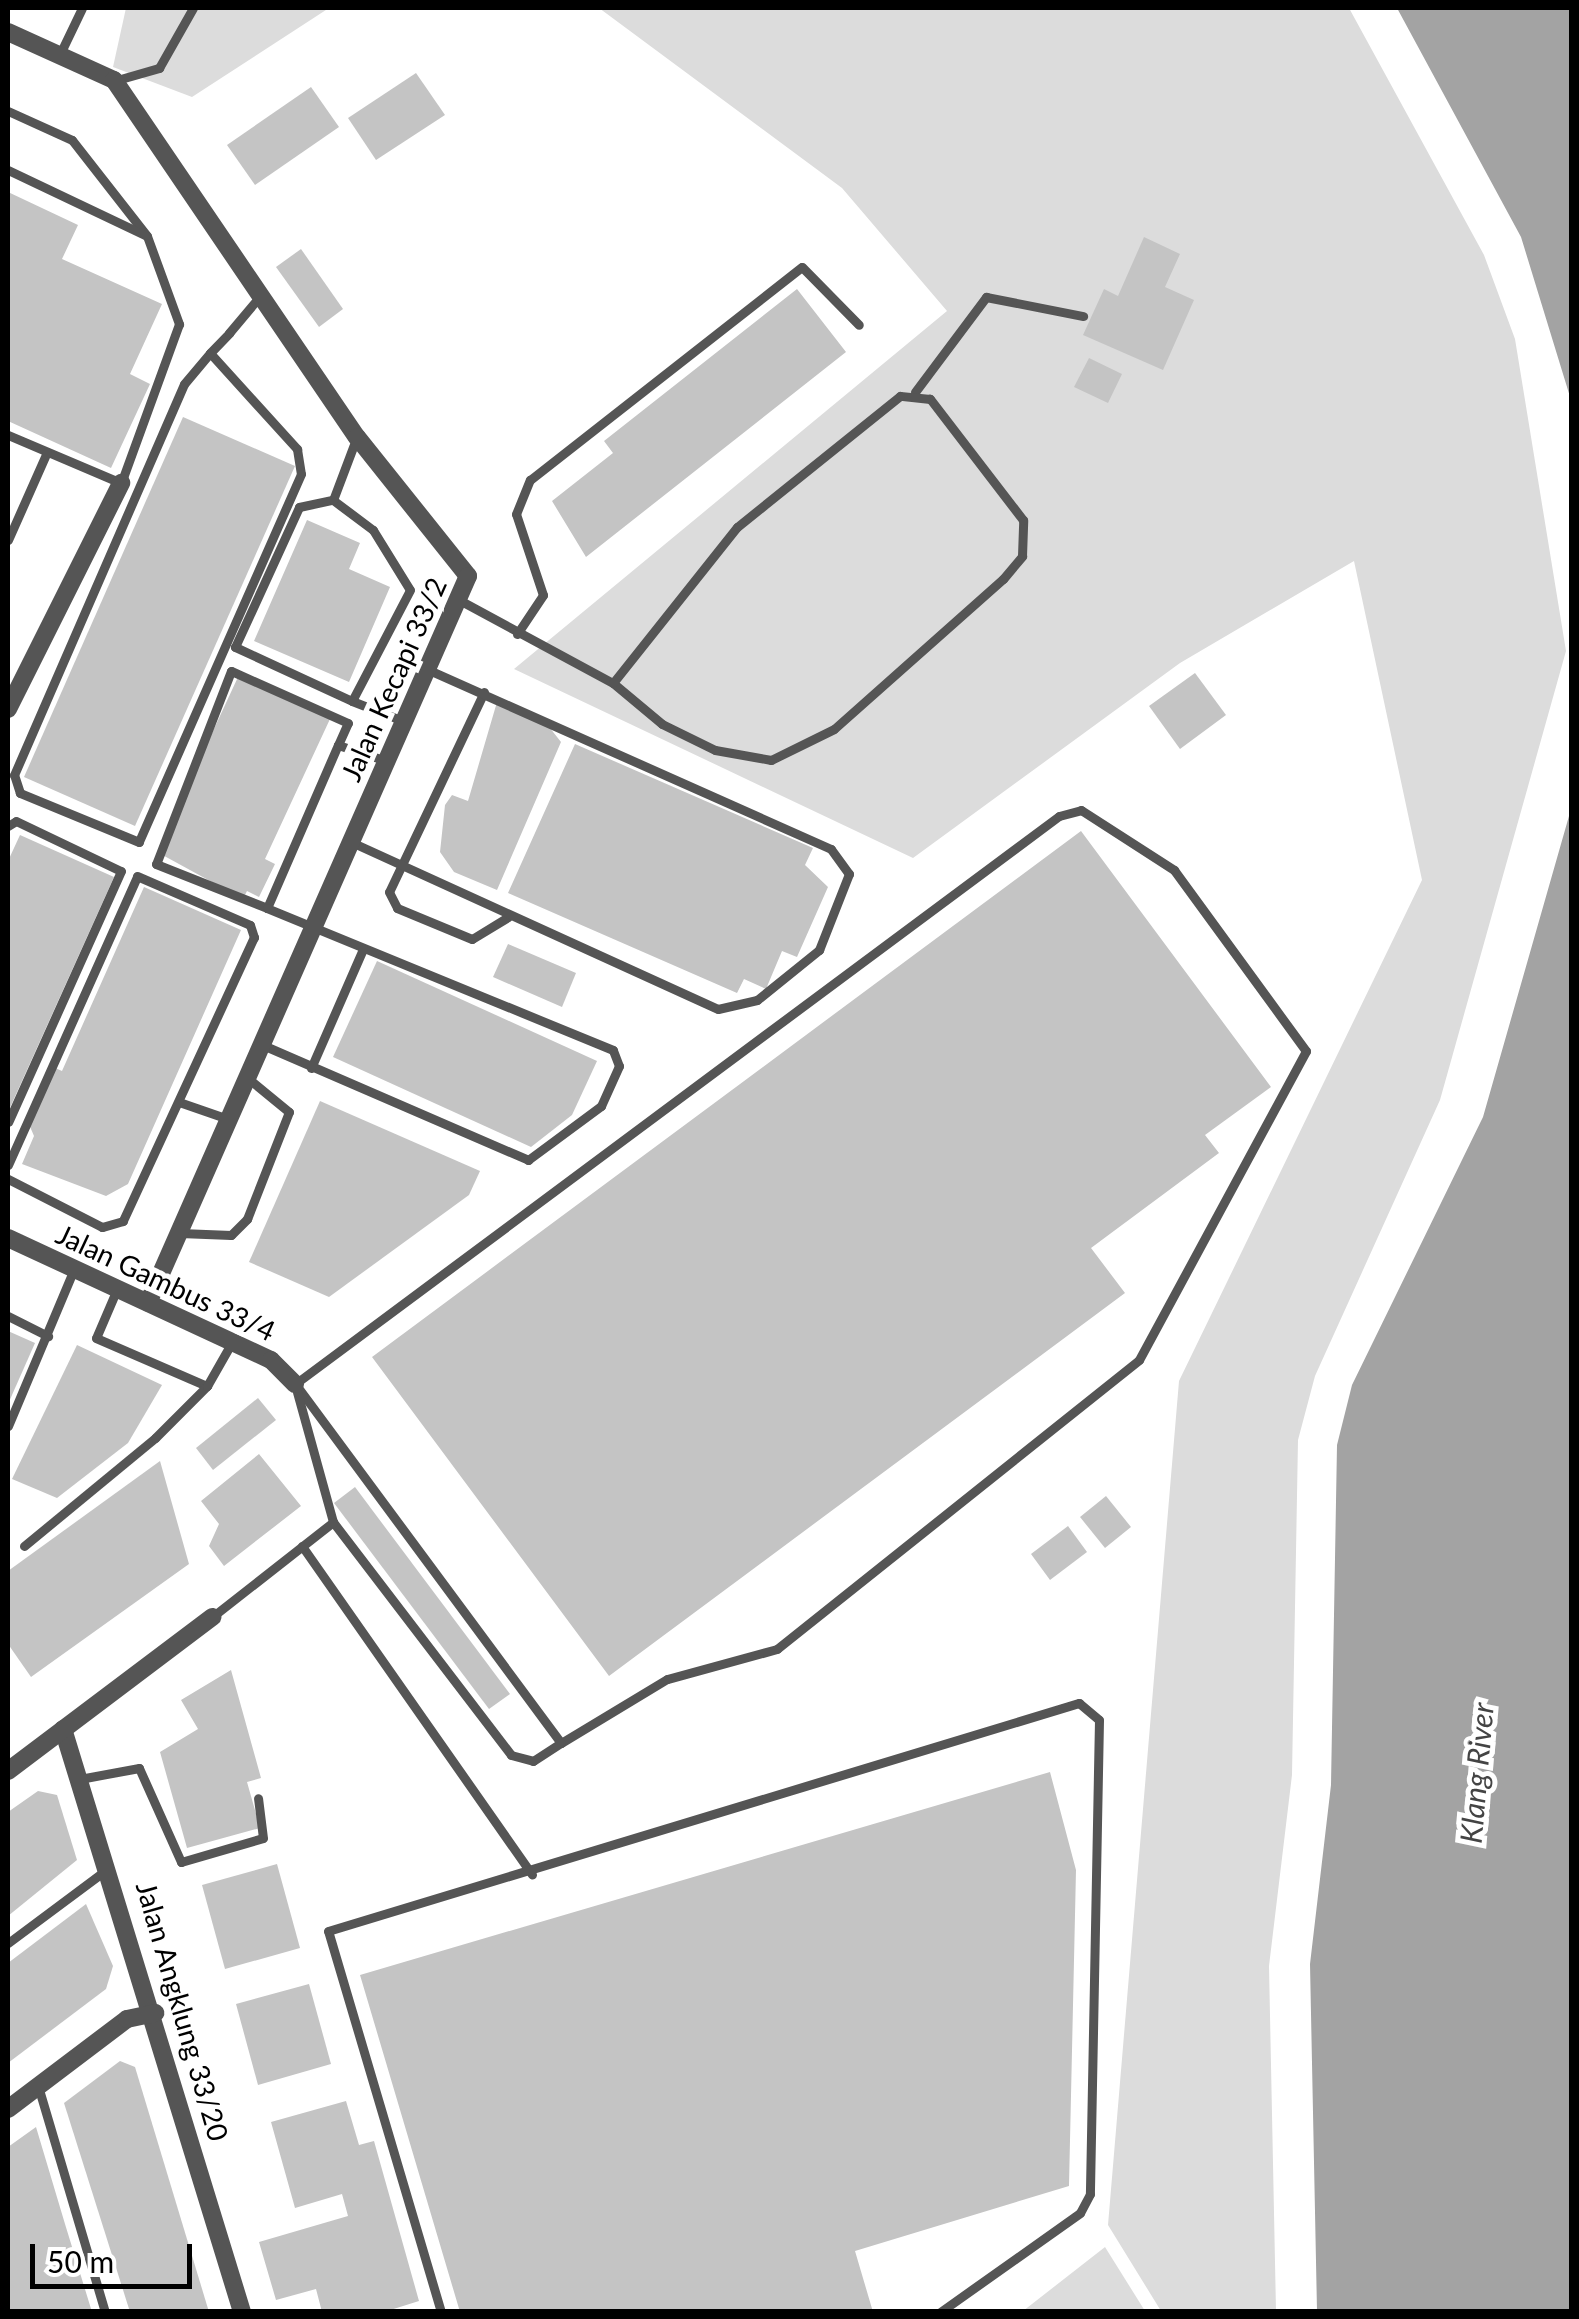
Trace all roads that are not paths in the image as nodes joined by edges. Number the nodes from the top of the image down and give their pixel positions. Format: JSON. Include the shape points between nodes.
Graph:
{"nodes":[{"id":1,"x":82,"y":8,"type":"edge"},
{"id":2,"x":193,"y":8,"type":"edge"},
{"id":3,"x":8,"y":32,"type":"edge"},
{"id":4,"x":59,"y":56,"type":"junction"},
{"id":5,"x":114,"y":80,"type":"junction"},
{"id":6,"x":8,"y":111,"type":"edge"},
{"id":7,"x":8,"y":170,"type":"edge"},
{"id":8,"x":147,"y":236,"type":"junction"},
{"id":9,"x":260,"y":296,"type":"junction"},
{"id":10,"x":1083,"y":316,"type":"dead end"},
{"id":11,"x":859,"y":325,"type":"dead end"},
{"id":12,"x":210,"y":353,"type":"junction"},
{"id":13,"x":915,"y":392,"type":"junction"},
{"id":14,"x":8,"y":435,"type":"edge"},
{"id":15,"x":357,"y":437,"type":"junction"},
{"id":16,"x":48,"y":452,"type":"junction"},
{"id":17,"x":122,"y":484,"type":"junction"},
{"id":18,"x":333,"y":500,"type":"junction"},
{"id":19,"x":8,"y":540,"type":"edge"},
{"id":20,"x":462,"y":602,"type":"junction"},
{"id":21,"x":517,"y":634,"type":"junction"},
{"id":22,"x":430,"y":670,"type":"junction"},
{"id":23,"x":612,"y":683,"type":"junction"},
{"id":24,"x":484,"y":692,"type":"junction"},
{"id":25,"x":352,"y":701,"type":"junction"},
{"id":26,"x":8,"y":709,"type":"edge"},
{"id":27,"x":407,"y":722,"type":"junction"},
{"id":28,"x":338,"y":745,"type":"junction"},
{"id":29,"x":389,"y":761,"type":"junction"},
{"id":30,"x":8,"y":826,"type":"edge"},
{"id":31,"x":349,"y":841,"type":"junction"},
{"id":32,"x":401,"y":866,"type":"junction"},
{"id":33,"x":266,"y":908,"type":"junction"},
{"id":34,"x":508,"y":917,"type":"junction"},
{"id":35,"x":316,"y":931,"type":"junction"},
{"id":36,"x":363,"y":949,"type":"junction"},
{"id":37,"x":265,"y":1046,"type":"junction"},
{"id":38,"x":311,"y":1068,"type":"junction"},
{"id":39,"x":250,"y":1080,"type":"junction"},
{"id":40,"x":179,"y":1102,"type":"junction"},
{"id":41,"x":231,"y":1120,"type":"junction"},
{"id":42,"x":8,"y":1122,"type":"edge"},
{"id":43,"x":8,"y":1166,"type":"edge"},
{"id":44,"x":8,"y":1179,"type":"edge"},
{"id":45,"x":180,"y":1233,"type":"junction"},
{"id":46,"x":8,"y":1238,"type":"edge"},
{"id":47,"x":74,"y":1268,"type":"junction"},
{"id":48,"x":117,"y":1289,"type":"junction"},
{"id":49,"x":148,"y":1303,"type":"junction"},
{"id":50,"x":8,"y":1316,"type":"edge"},
{"id":51,"x":48,"y":1336,"type":"junction"},
{"id":52,"x":232,"y":1342,"type":"junction"},
{"id":53,"x":295,"y":1384,"type":"junction"},
{"id":54,"x":208,"y":1386,"type":"junction"},
{"id":55,"x":8,"y":1426,"type":"edge"},
{"id":56,"x":333,"y":1522,"type":"junction"},
{"id":57,"x":24,"y":1546,"type":"dead end"},
{"id":58,"x":302,"y":1546,"type":"junction"},
{"id":59,"x":212,"y":1617,"type":"joint"},
{"id":60,"x":63,"y":1729,"type":"junction"},
{"id":61,"x":560,"y":1743,"type":"junction"},
{"id":62,"x":8,"y":1771,"type":"edge"},
{"id":63,"x":85,"y":1778,"type":"junction"},
{"id":64,"x":258,"y":1798,"type":"dead end"},
{"id":65,"x":112,"y":1865,"type":"junction"},
{"id":66,"x":532,"y":1875,"type":"junction"},
{"id":67,"x":8,"y":1943,"type":"edge"},
{"id":68,"x":155,"y":2012,"type":"junction"},
{"id":69,"x":38,"y":2086,"type":"junction"},
{"id":70,"x":8,"y":2109,"type":"edge"},
{"id":71,"x":105,"y":2312,"type":"edge"},
{"id":72,"x":242,"y":2312,"type":"edge"},
{"id":73,"x":441,"y":2312,"type":"edge"},
{"id":74,"x":940,"y":2312,"type":"edge"}],
"edges":[{"from":1,"to":4,"type":"lane"},
{"from":2,"to":5,"type":"lane","via":[[159,68]]},
{"from":3,"to":4,"type":"street"},
{"from":4,"to":5,"type":"street"},
{"from":5,"to":9,"type":"street","name":"Jalan Kecapi 33/2"},
{"from":6,"to":8,"type":"lane","via":[[72,140]]},
{"from":7,"to":8,"type":"lane"},
{"from":8,"to":17,"type":"lane","via":[[179,324]]},
{"from":9,"to":12,"type":"lane"},
{"from":9,"to":15,"type":"street","name":"Jalan Kecapi 33/2"},
{"from":10,"to":13,"type":"lane","via":[[986,297]]},
{"from":11,"to":21,"type":"lane","via":[[802,267],[530,480],[516,514],[543,595]]},
{"from":12,"to":12,"type":"lane","via":[[184,384],[14,775],[20,793],[138,842],[301,474],[297,449]]},
{"from":13,"to":23,"type":"lane","via":[[858,422],[737,527]]},
{"from":13,"to":23,"type":"lane","via":[[1017,509],[1025,533],[1016,567],[790,757],[716,750],[662,724]]},
{"from":14,"to":16,"type":"lane"},
{"from":15,"to":18,"type":"lane"},
{"from":15,"to":20,"type":"street","name":"Jalan Kecapi 33/2","via":[[468,576]]},
{"from":16,"to":17,"type":"lane"},
{"from":16,"to":19,"type":"lane"},
{"from":17,"to":26,"type":"street"},
{"from":18,"to":25,"type":"lane","via":[[373,530],[410,590]]},
{"from":18,"to":25,"type":"lane","via":[[299,508],[236,647]]},
{"from":20,"to":21,"type":"lane"},
{"from":20,"to":22,"type":"street","name":"Jalan Kecapi 33/2"},
{"from":21,"to":23,"type":"lane"},
{"from":22,"to":24,"type":"lane"},
{"from":22,"to":27,"type":"street","name":"Jalan Kecapi 33/2"},
{"from":24,"to":32,"type":"lane"},
{"from":24,"to":34,"type":"lane","via":[[832,848],[849,874],[819,950],[756,1000],[718,1010]]},
{"from":25,"to":27,"type":"lane"},
{"from":27,"to":29,"type":"street","name":"Jalan Kecapi 33/2"},
{"from":28,"to":29,"type":"lane"},
{"from":28,"to":33,"type":"lane"},
{"from":28,"to":33,"type":"lane","via":[[348,724],[231,671],[151,857]]},
{"from":29,"to":31,"type":"street","name":"Jalan Kecapi 33/2"},
{"from":30,"to":42,"type":"lane","via":[[16,821],[122,871]]},
{"from":31,"to":32,"type":"lane"},
{"from":31,"to":35,"type":"street","name":"Jalan Kecapi 33/2"},
{"from":32,"to":34,"type":"lane"},
{"from":32,"to":34,"type":"lane","via":[[389,892],[397,908],[472,939]]},
{"from":33,"to":35,"type":"lane"},
{"from":35,"to":36,"type":"lane"},
{"from":35,"to":37,"type":"street","name":"Jalan Kecapi 33/2"},
{"from":36,"to":38,"type":"lane"},
{"from":36,"to":38,"type":"lane","via":[[613,1050],[619,1066],[601,1106],[528,1160]]},
{"from":37,"to":38,"type":"lane"},
{"from":37,"to":39,"type":"street","name":"Jalan Kecapi 33/2"},
{"from":39,"to":41,"type":"street","name":"Jalan Kecapi 33/2"},
{"from":39,"to":45,"type":"lane","via":[[289,1112],[247,1220],[230,1235]]},
{"from":40,"to":41,"type":"lane"},
{"from":40,"to":43,"type":"lane","via":[[254,936],[250,926],[137,876]]},
{"from":40,"to":44,"type":"lane","via":[[123,1221],[102,1227]]},
{"from":41,"to":45,"type":"street","name":"Jalan Kecapi 33/2"},
{"from":45,"to":49,"type":"street","name":"Jalan Kecapi 33/2"},
{"from":46,"to":47,"type":"street","name":"Jalan Gambus 33/4"},
{"from":47,"to":48,"type":"street","name":"Jalan Gambus 33/4"},
{"from":47,"to":51,"type":"lane"},
{"from":48,"to":49,"type":"street","name":"Jalan Gambus 33/4"},
{"from":48,"to":54,"type":"lane","via":[[96,1338]]},
{"from":49,"to":52,"type":"street","name":"Jalan Gambus 33/4"},
{"from":50,"to":51,"type":"lane"},
{"from":51,"to":55,"type":"lane"},
{"from":52,"to":53,"type":"street","name":"Jalan Gambus 33/4","via":[[271,1360]]},
{"from":52,"to":54,"type":"lane"},
{"from":53,"to":56,"type":"lane"},
{"from":53,"to":61,"type":"lane"},
{"from":53,"to":61,"type":"lane","via":[[1058,816],[1082,810],[1174,870],[1306,1051],[1140,1360],[777,1649],[666,1678]]},
{"from":54,"to":57,"type":"lane"},
{"from":56,"to":58,"type":"lane"},
{"from":56,"to":61,"type":"lane","via":[[511,1755],[533,1761]]},
{"from":58,"to":59,"type":"lane"},
{"from":58,"to":66,"type":"lane"},
{"from":59,"to":60,"type":"street"},
{"from":60,"to":62,"type":"street"},
{"from":60,"to":63,"type":"street","name":"Jalan Angklung 33/20"},
{"from":63,"to":64,"type":"lane","via":[[139,1768],[181,1862],[263,1838]]},
{"from":63,"to":65,"type":"street","name":"Jalan Angklung 33/20"},
{"from":65,"to":67,"type":"lane"},
{"from":65,"to":68,"type":"street","name":"Jalan Angklung 33/20"},
{"from":66,"to":73,"type":"lane","via":[[328,1931]]},
{"from":66,"to":74,"type":"lane","via":[[1079,1703],[1100,1720],[1090,2194],[1080,2213]]},
{"from":68,"to":69,"type":"street","via":[[128,2019]]},
{"from":68,"to":72,"type":"street","name":"Jalan Angklung 33/20"},
{"from":69,"to":70,"type":"street"},
{"from":69,"to":71,"type":"lane"}]}
